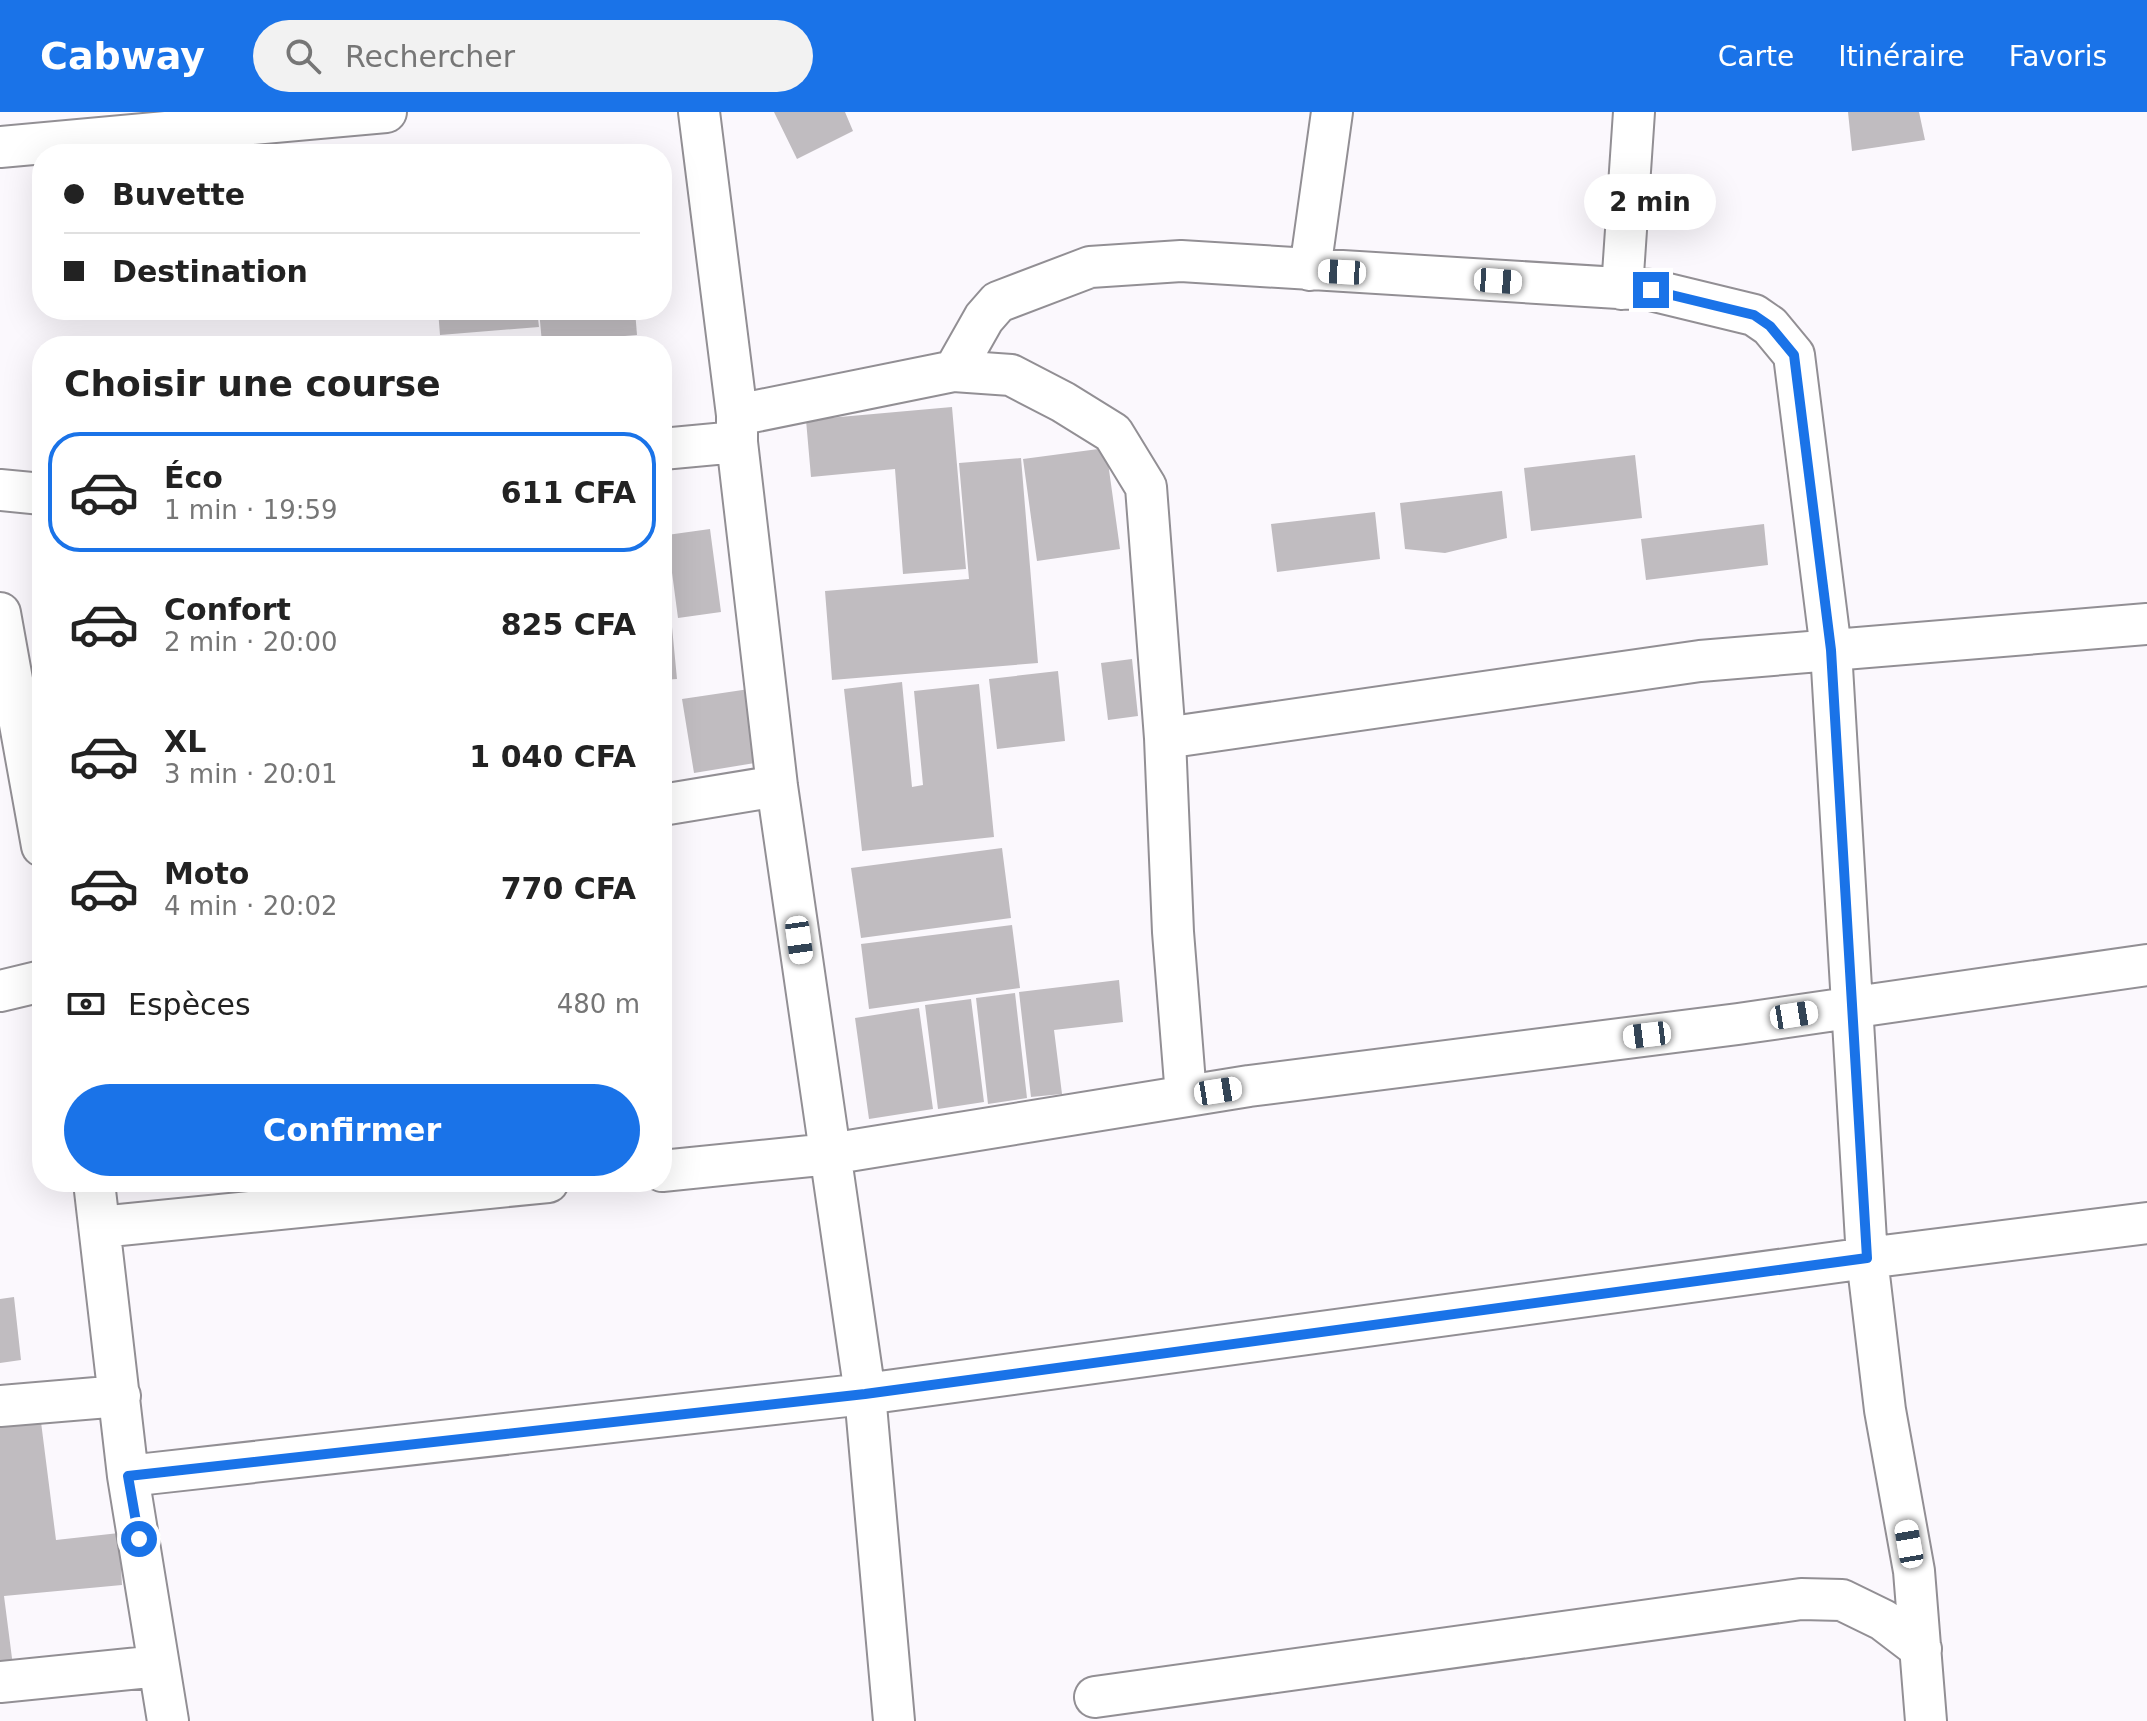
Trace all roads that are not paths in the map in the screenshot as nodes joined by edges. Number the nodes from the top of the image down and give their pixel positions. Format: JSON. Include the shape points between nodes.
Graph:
{"nodes":[{"id":1,"x":386,"y":112,"type":"edge"},
{"id":2,"x":699,"y":112,"type":"edge"},
{"id":3,"x":1332,"y":112,"type":"edge"},
{"id":4,"x":1634,"y":112,"type":"edge"},
{"id":5,"x":32,"y":144,"type":"edge"},
{"id":6,"x":33,"y":144,"type":"edge"},
{"id":7,"x":0,"y":147,"type":"edge"},
{"id":8,"x":1310,"y":270,"type":"junction"},
{"id":9,"x":1622,"y":289,"type":"junction"},
{"id":10,"x":954,"y":371,"type":"junction"},
{"id":11,"x":737,"y":429,"type":"junction"},
{"id":12,"x":672,"y":446,"type":"edge"},
{"id":13,"x":0,"y":490,"type":"edge"},
{"id":14,"x":32,"y":493,"type":"edge"},
{"id":15,"x":0,"y":613,"type":"edge"},
{"id":16,"x":2147,"y":624,"type":"edge"},
{"id":17,"x":1831,"y":650,"type":"junction"},
{"id":18,"x":1165,"y":738,"type":"junction"},
{"id":19,"x":12,"y":752,"type":"edge"},
{"id":20,"x":777,"y":786,"type":"junction"},
{"id":21,"x":672,"y":803,"type":"edge"},
{"id":22,"x":32,"y":815,"type":"edge"},
{"id":23,"x":2147,"y":965,"type":"edge"},
{"id":24,"x":32,"y":983,"type":"edge"},
{"id":25,"x":0,"y":991,"type":"edge"},
{"id":26,"x":1850,"y":1007,"type":"junction"},
{"id":27,"x":1186,"y":1096,"type":"junction"},
{"id":28,"x":830,"y":1154,"type":"junction"},
{"id":29,"x":672,"y":1170,"type":"edge"},
{"id":30,"x":95,"y":1192,"type":"edge"},
{"id":31,"x":448,"y":1192,"type":"edge"},
{"id":32,"x":2147,"y":1223,"type":"edge"},
{"id":33,"x":100,"y":1227,"type":"junction"},
{"id":34,"x":1867,"y":1258,"type":"junction"},
{"id":35,"x":865,"y":1394,"type":"junction"},
{"id":36,"x":120,"y":1396,"type":"junction"},
{"id":37,"x":0,"y":1406,"type":"edge"},
{"id":38,"x":128,"y":1476,"type":"junction"},
{"id":39,"x":1921,"y":1649,"type":"junction"},
{"id":40,"x":159,"y":1666,"type":"junction"},
{"id":41,"x":0,"y":1682,"type":"edge"},
{"id":42,"x":1095,"y":1697,"type":"dead end"},
{"id":43,"x":168,"y":1721,"type":"edge"},
{"id":44,"x":894,"y":1721,"type":"edge"},
{"id":45,"x":1926,"y":1721,"type":"edge"}],
"edges":[{"from":1,"to":6,"type":"street"},
{"from":2,"to":11,"type":"street"},
{"from":3,"to":8,"type":"street"},
{"from":4,"to":9,"type":"street"},
{"from":5,"to":7,"type":"street"},
{"from":8,"to":9,"type":"street"},
{"from":8,"to":10,"type":"street","via":[[1181,261],[1090,267],[998,302]]},
{"from":9,"to":17,"type":"street","via":[[1651,290],[1754,315],[1794,355]]},
{"from":10,"to":11,"type":"street"},
{"from":10,"to":18,"type":"street","via":[[1011,375],[1063,402],[1113,433],[1146,487]]},
{"from":11,"to":12,"type":"street"},
{"from":11,"to":20,"type":"street"},
{"from":13,"to":14,"type":"street"},
{"from":15,"to":19,"type":"street"},
{"from":16,"to":17,"type":"street"},
{"from":17,"to":18,"type":"street","via":[[1684,663]]},
{"from":17,"to":26,"type":"street"},
{"from":18,"to":27,"type":"street"},
{"from":19,"to":22,"type":"street"},
{"from":20,"to":21,"type":"street"},
{"from":20,"to":28,"type":"street"},
{"from":23,"to":26,"type":"street"},
{"from":24,"to":25,"type":"street"},
{"from":26,"to":27,"type":"street"},
{"from":26,"to":34,"type":"street"},
{"from":27,"to":28,"type":"street"},
{"from":28,"to":29,"type":"street"},
{"from":28,"to":35,"type":"street"},
{"from":30,"to":33,"type":"street"},
{"from":31,"to":33,"type":"street"},
{"from":32,"to":34,"type":"street"},
{"from":33,"to":36,"type":"street"},
{"from":34,"to":35,"type":"street"},
{"from":34,"to":39,"type":"street"},
{"from":35,"to":38,"type":"street"},
{"from":35,"to":44,"type":"street"},
{"from":36,"to":37,"type":"street"},
{"from":36,"to":38,"type":"street"},
{"from":38,"to":40,"type":"street"},
{"from":39,"to":42,"type":"street","via":[[1883,1620],[1842,1600],[1801,1599]]},
{"from":39,"to":45,"type":"street"},
{"from":40,"to":41,"type":"street"},
{"from":40,"to":43,"type":"street"}]}
